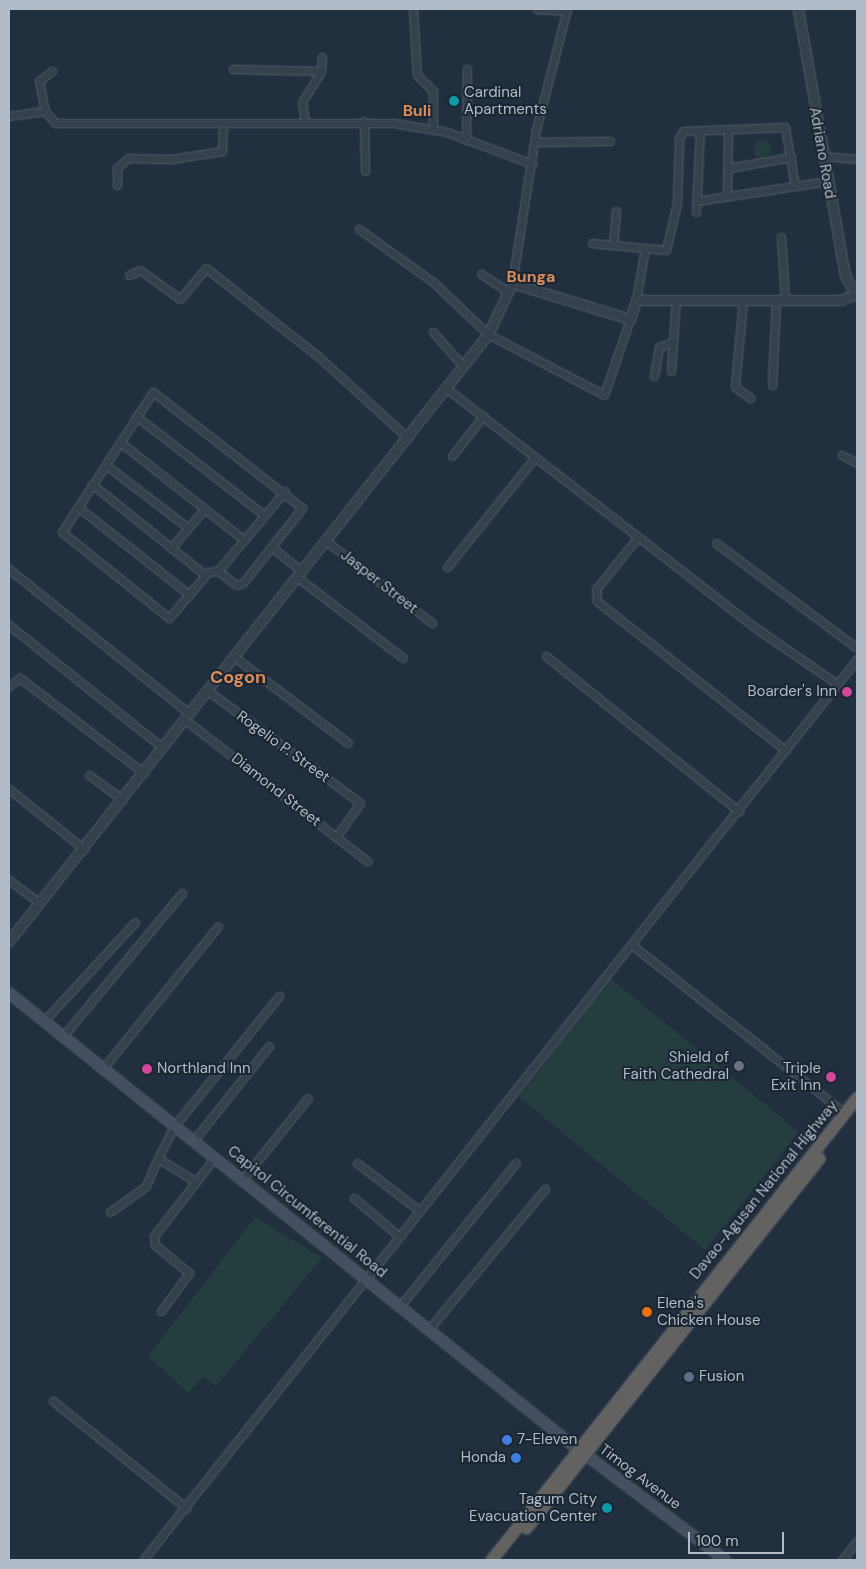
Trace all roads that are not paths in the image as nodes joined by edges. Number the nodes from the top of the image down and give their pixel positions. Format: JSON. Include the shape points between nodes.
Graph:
{"nodes":[{"id":1,"x":413,"y":9,"type":"edge"},
{"id":2,"x":537,"y":9,"type":"edge"},
{"id":3,"x":798,"y":9,"type":"edge"},
{"id":4,"x":566,"y":10,"type":"edge"},
{"id":5,"x":322,"y":57,"type":"dead end"},
{"id":6,"x":232,"y":69,"type":"dead end"},
{"id":7,"x":467,"y":69,"type":"dead end"},
{"id":8,"x":52,"y":71,"type":"dead end"},
{"id":9,"x":321,"y":71,"type":"junction"},
{"id":10,"x":45,"y":111,"type":"junction"},
{"id":11,"x":9,"y":116,"type":"edge"},
{"id":12,"x":364,"y":121,"type":"junction"},
{"id":13,"x":304,"y":122,"type":"junction"},
{"id":14,"x":223,"y":124,"type":"junction"},
{"id":15,"x":433,"y":128,"type":"junction"},
{"id":16,"x":728,"y":130,"type":"junction"},
{"id":17,"x":700,"y":131,"type":"junction"},
{"id":18,"x":466,"y":140,"type":"junction"},
{"id":19,"x":610,"y":140,"type":"dead end"},
{"id":20,"x":535,"y":142,"type":"junction"},
{"id":21,"x":823,"y":156,"type":"junction"},
{"id":22,"x":791,"y":157,"type":"junction"},
{"id":23,"x":857,"y":159,"type":"edge"},
{"id":24,"x":532,"y":164,"type":"junction"},
{"id":25,"x":728,"y":168,"type":"junction"},
{"id":26,"x":365,"y":171,"type":"dead end"},
{"id":27,"x":827,"y":181,"type":"junction"},
{"id":28,"x":117,"y":184,"type":"dead end"},
{"id":29,"x":795,"y":186,"type":"junction"},
{"id":30,"x":727,"y":196,"type":"junction"},
{"id":31,"x":697,"y":200,"type":"junction"},
{"id":32,"x":616,"y":211,"type":"dead end"},
{"id":33,"x":696,"y":212,"type":"dead end"},
{"id":34,"x":359,"y":229,"type":"dead end"},
{"id":35,"x":781,"y":237,"type":"dead end"},
{"id":36,"x":592,"y":243,"type":"dead end"},
{"id":37,"x":613,"y":245,"type":"junction"},
{"id":38,"x":645,"y":249,"type":"junction"},
{"id":39,"x":129,"y":274,"type":"dead end"},
{"id":40,"x":481,"y":274,"type":"dead end"},
{"id":41,"x":511,"y":288,"type":"junction"},
{"id":42,"x":856,"y":295,"type":"edge"},
{"id":43,"x":636,"y":300,"type":"junction"},
{"id":44,"x":676,"y":300,"type":"junction"},
{"id":45,"x":743,"y":300,"type":"junction"},
{"id":46,"x":781,"y":300,"type":"junction"},
{"id":47,"x":630,"y":319,"type":"junction"},
{"id":48,"x":433,"y":332,"type":"dead end"},
{"id":49,"x":488,"y":334,"type":"junction"},
{"id":50,"x":673,"y":342,"type":"junction"},
{"id":51,"x":463,"y":366,"type":"junction"},
{"id":52,"x":671,"y":371,"type":"dead end"},
{"id":53,"x":654,"y":376,"type":"dead end"},
{"id":54,"x":772,"y":385,"type":"dead end"},
{"id":55,"x":446,"y":388,"type":"junction"},
{"id":56,"x":750,"y":398,"type":"dead end"},
{"id":57,"x":136,"y":416,"type":"junction"},
{"id":58,"x":483,"y":416,"type":"junction"},
{"id":59,"x":408,"y":438,"type":"junction"},
{"id":60,"x":120,"y":442,"type":"junction"},
{"id":61,"x":842,"y":455,"type":"dead end"},
{"id":62,"x":452,"y":456,"type":"dead end"},
{"id":63,"x":536,"y":458,"type":"junction"},
{"id":64,"x":857,"y":463,"type":"edge"},
{"id":65,"x":106,"y":465,"type":"junction"},
{"id":66,"x":92,"y":484,"type":"junction"},
{"id":67,"x":285,"y":491,"type":"junction"},
{"id":68,"x":78,"y":507,"type":"junction"},
{"id":69,"x":205,"y":508,"type":"junction"},
{"id":70,"x":264,"y":515,"type":"junction"},
{"id":71,"x":187,"y":528,"type":"junction"},
{"id":72,"x":638,"y":538,"type":"junction"},
{"id":73,"x":244,"y":540,"type":"junction"},
{"id":74,"x":326,"y":540,"type":"junction"},
{"id":75,"x":716,"y":544,"type":"dead end"},
{"id":76,"x":171,"y":548,"type":"junction"},
{"id":77,"x":273,"y":548,"type":"junction"},
{"id":78,"x":446,"y":567,"type":"dead end"},
{"id":79,"x":9,"y":569,"type":"edge"},
{"id":80,"x":218,"y":571,"type":"junction"},
{"id":81,"x":299,"y":574,"type":"junction"},
{"id":82,"x":205,"y":575,"type":"junction"},
{"id":83,"x":190,"y":595,"type":"junction"},
{"id":84,"x":432,"y":623,"type":"dead end"},
{"id":85,"x":9,"y":625,"type":"edge"},
{"id":86,"x":857,"y":648,"type":"edge"},
{"id":87,"x":233,"y":656,"type":"junction"},
{"id":88,"x":546,"y":656,"type":"dead end"},
{"id":89,"x":404,"y":658,"type":"dead end"},
{"id":90,"x":857,"y":659,"type":"edge"},
{"id":91,"x":837,"y":684,"type":"junction"},
{"id":92,"x":9,"y":686,"type":"edge"},
{"id":93,"x":207,"y":690,"type":"junction"},
{"id":94,"x":187,"y":716,"type":"junction"},
{"id":95,"x":348,"y":743,"type":"dead end"},
{"id":96,"x":163,"y":748,"type":"junction"},
{"id":97,"x":786,"y":751,"type":"junction"},
{"id":98,"x":144,"y":773,"type":"junction"},
{"id":99,"x":89,"y":775,"type":"dead end"},
{"id":100,"x":9,"y":789,"type":"edge"},
{"id":101,"x":123,"y":800,"type":"junction"},
{"id":102,"x":739,"y":811,"type":"junction"},
{"id":103,"x":336,"y":837,"type":"junction"},
{"id":104,"x":84,"y":849,"type":"junction"},
{"id":105,"x":367,"y":861,"type":"dead end"},
{"id":106,"x":9,"y":880,"type":"edge"},
{"id":107,"x":182,"y":893,"type":"dead end"},
{"id":108,"x":40,"y":903,"type":"junction"},
{"id":109,"x":135,"y":922,"type":"dead end"},
{"id":110,"x":218,"y":926,"type":"dead end"},
{"id":111,"x":9,"y":941,"type":"edge"},
{"id":112,"x":632,"y":945,"type":"junction"},
{"id":113,"x":9,"y":993,"type":"edge"},
{"id":114,"x":279,"y":996,"type":"dead end"},
{"id":115,"x":44,"y":1021,"type":"junction"},
{"id":116,"x":63,"y":1036,"type":"junction"},
{"id":117,"x":269,"y":1046,"type":"dead end"},
{"id":118,"x":104,"y":1067,"type":"junction"},
{"id":119,"x":857,"y":1097,"type":"edge"},
{"id":120,"x":308,"y":1098,"type":"dead end"},
{"id":121,"x":857,"y":1110,"type":"edge"},
{"id":122,"x":845,"y":1113,"type":"junction"},
{"id":123,"x":175,"y":1125,"type":"junction"},
{"id":124,"x":832,"y":1136,"type":"junction"},
{"id":125,"x":194,"y":1140,"type":"junction"},
{"id":126,"x":215,"y":1157,"type":"junction"},
{"id":127,"x":158,"y":1158,"type":"junction"},
{"id":128,"x":357,"y":1163,"type":"dead end"},
{"id":129,"x":516,"y":1163,"type":"dead end"},
{"id":130,"x":242,"y":1180,"type":"junction"},
{"id":131,"x":196,"y":1182,"type":"junction"},
{"id":132,"x":545,"y":1189,"type":"dead end"},
{"id":133,"x":354,"y":1198,"type":"dead end"},
{"id":134,"x":420,"y":1211,"type":"junction"},
{"id":135,"x":110,"y":1212,"type":"dead end"},
{"id":136,"x":400,"y":1237,"type":"junction"},
{"id":137,"x":366,"y":1280,"type":"junction"},
{"id":138,"x":400,"y":1306,"type":"junction"},
{"id":139,"x":161,"y":1310,"type":"dead end"},
{"id":140,"x":429,"y":1329,"type":"junction"},
{"id":141,"x":53,"y":1401,"type":"dead end"},
{"id":142,"x":582,"y":1452,"type":"junction"},
{"id":143,"x":186,"y":1508,"type":"junction"},
{"id":144,"x":857,"y":1541,"type":"edge"},
{"id":145,"x":503,"y":1553,"type":"edge"},
{"id":146,"x":143,"y":1560,"type":"edge"},
{"id":147,"x":491,"y":1560,"type":"edge"},
{"id":148,"x":725,"y":1560,"type":"edge"},
{"id":149,"x":842,"y":1560,"type":"edge"}],
"edges":[{"from":1,"to":15,"type":"street","via":[[417,75],[433,92]]},
{"from":2,"to":4,"type":"street"},
{"from":3,"to":21,"type":"street","name":"Adriano Road"},
{"from":4,"to":20,"type":"street"},
{"from":5,"to":9,"type":"street"},
{"from":6,"to":9,"type":"street"},
{"from":7,"to":18,"type":"street"},
{"from":8,"to":10,"type":"street","via":[[39,81]]},
{"from":9,"to":13,"type":"street","via":[[305,93]]},
{"from":10,"to":11,"type":"street"},
{"from":10,"to":14,"type":"street","via":[[51,122],[60,124]]},
{"from":12,"to":13,"type":"street"},
{"from":12,"to":15,"type":"street"},
{"from":12,"to":26,"type":"street"},
{"from":13,"to":14,"type":"street"},
{"from":14,"to":28,"type":"street","via":[[222,151],[171,159],[128,158],[117,168]]},
{"from":15,"to":18,"type":"street"},
{"from":16,"to":17,"type":"street"},
{"from":16,"to":22,"type":"street","via":[[784,127]]},
{"from":16,"to":25,"type":"street"},
{"from":17,"to":31,"type":"street"},
{"from":17,"to":38,"type":"street","via":[[679,135],[677,203],[668,248]]},
{"from":18,"to":24,"type":"street"},
{"from":19,"to":20,"type":"street"},
{"from":20,"to":24,"type":"street"},
{"from":21,"to":23,"type":"street"},
{"from":21,"to":27,"type":"street","name":"Adriano Road"},
{"from":22,"to":25,"type":"street"},
{"from":22,"to":29,"type":"street"},
{"from":24,"to":41,"type":"street"},
{"from":25,"to":30,"type":"street"},
{"from":27,"to":29,"type":"street"},
{"from":27,"to":42,"type":"street","name":"Adriano Road","via":[[846,282]]},
{"from":29,"to":30,"type":"street"},
{"from":30,"to":31,"type":"street"},
{"from":31,"to":33,"type":"street"},
{"from":32,"to":37,"type":"street"},
{"from":34,"to":49,"type":"street","via":[[433,282]]},
{"from":35,"to":46,"type":"street"},
{"from":36,"to":37,"type":"street"},
{"from":37,"to":38,"type":"street"},
{"from":38,"to":43,"type":"street"},
{"from":39,"to":59,"type":"street","via":[[140,270],[180,300],[206,268],[320,358]]},
{"from":40,"to":41,"type":"street"},
{"from":41,"to":47,"type":"street"},
{"from":41,"to":49,"type":"street"},
{"from":42,"to":46,"type":"street","via":[[840,300]]},
{"from":43,"to":44,"type":"street"},
{"from":43,"to":47,"type":"street"},
{"from":44,"to":45,"type":"street"},
{"from":44,"to":50,"type":"street"},
{"from":45,"to":46,"type":"street"},
{"from":45,"to":56,"type":"street","via":[[734,386]]},
{"from":46,"to":54,"type":"street"},
{"from":47,"to":49,"type":"street","via":[[604,395]]},
{"from":48,"to":51,"type":"street"},
{"from":49,"to":51,"type":"street"},
{"from":50,"to":52,"type":"street"},
{"from":50,"to":53,"type":"street","via":[[659,347]]},
{"from":51,"to":55,"type":"street"},
{"from":55,"to":58,"type":"street"},
{"from":55,"to":59,"type":"street"},
{"from":57,"to":60,"type":"street"},
{"from":57,"to":67,"type":"street","via":[[150,394],[158,393]]},
{"from":57,"to":70,"type":"street"},
{"from":58,"to":62,"type":"street"},
{"from":58,"to":63,"type":"street"},
{"from":59,"to":74,"type":"street"},
{"from":60,"to":65,"type":"street"},
{"from":60,"to":69,"type":"street"},
{"from":61,"to":64,"type":"street"},
{"from":63,"to":72,"type":"street"},
{"from":63,"to":78,"type":"street"},
{"from":65,"to":66,"type":"street"},
{"from":65,"to":71,"type":"street"},
{"from":66,"to":68,"type":"street"},
{"from":66,"to":76,"type":"street"},
{"from":67,"to":70,"type":"street"},
{"from":67,"to":77,"type":"street","via":[[302,510]]},
{"from":68,"to":83,"type":"street"},
{"from":68,"to":83,"type":"street","via":[[63,528],[64,536],[165,617],[172,616]]},
{"from":69,"to":71,"type":"street"},
{"from":69,"to":73,"type":"street"},
{"from":70,"to":73,"type":"street"},
{"from":71,"to":76,"type":"street"},
{"from":72,"to":91,"type":"street"},
{"from":72,"to":97,"type":"street","via":[[596,589],[597,602]]},
{"from":73,"to":80,"type":"street"},
{"from":74,"to":81,"type":"street"},
{"from":74,"to":84,"type":"street","name":"Jasper Street"},
{"from":75,"to":86,"type":"street"},
{"from":76,"to":82,"type":"street"},
{"from":77,"to":80,"type":"street","via":[[241,585]]},
{"from":77,"to":81,"type":"street"},
{"from":79,"to":94,"type":"street","name":"Diamond Street"},
{"from":80,"to":82,"type":"street"},
{"from":81,"to":87,"type":"street"},
{"from":81,"to":89,"type":"street"},
{"from":82,"to":83,"type":"street"},
{"from":85,"to":96,"type":"street"},
{"from":87,"to":93,"type":"street"},
{"from":87,"to":95,"type":"street"},
{"from":88,"to":102,"type":"street"},
{"from":90,"to":91,"type":"street"},
{"from":91,"to":97,"type":"street"},
{"from":92,"to":98,"type":"street","via":[[20,678]]},
{"from":93,"to":94,"type":"street"},
{"from":93,"to":103,"type":"street","name":"Rogelio P. Street","via":[[360,803]]},
{"from":94,"to":96,"type":"street"},
{"from":94,"to":103,"type":"street","name":"Diamond Street"},
{"from":96,"to":98,"type":"street"},
{"from":97,"to":102,"type":"street"},
{"from":98,"to":101,"type":"street"},
{"from":99,"to":101,"type":"street"},
{"from":100,"to":104,"type":"street"},
{"from":101,"to":104,"type":"street"},
{"from":102,"to":112,"type":"street"},
{"from":103,"to":105,"type":"street","name":"Diamond Street"},
{"from":104,"to":108,"type":"street"},
{"from":106,"to":108,"type":"street"},
{"from":107,"to":116,"type":"street"},
{"from":108,"to":111,"type":"street"},
{"from":109,"to":115,"type":"street"},
{"from":110,"to":118,"type":"street"},
{"from":112,"to":122,"type":"street"},
{"from":112,"to":134,"type":"street"},
{"from":113,"to":115,"type":"main road","name":"Capitol Circumferential Road"},
{"from":114,"to":123,"type":"street"},
{"from":115,"to":116,"type":"main road","name":"Capitol Circumferential Road"},
{"from":116,"to":118,"type":"main road","name":"Capitol Circumferential Road"},
{"from":117,"to":125,"type":"street"},
{"from":118,"to":123,"type":"main road","name":"Capitol Circumferential Road"},
{"from":119,"to":122,"type":"highway","name":"Davao-Agusan National Highway"},
{"from":120,"to":130,"type":"street"},
{"from":121,"to":124,"type":"highway","name":"Davao-Agusan National Highway"},
{"from":122,"to":124,"type":"highway","name":"Davao-Agusan National Highway"},
{"from":123,"to":125,"type":"main road","name":"Capitol Circumferential Road"},
{"from":123,"to":127,"type":"street"},
{"from":124,"to":142,"type":"highway","name":"Davao-Agusan National Highway"},
{"from":125,"to":126,"type":"main road","name":"Capitol Circumferential Road"},
{"from":126,"to":130,"type":"main road","name":"Capitol Circumferential Road"},
{"from":126,"to":131,"type":"street"},
{"from":127,"to":131,"type":"street"},
{"from":127,"to":135,"type":"street","via":[[146,1186]]},
{"from":128,"to":134,"type":"street"},
{"from":129,"to":138,"type":"street"},
{"from":130,"to":137,"type":"main road","name":"Capitol Circumferential Road"},
{"from":131,"to":139,"type":"street","via":[[154,1236],[155,1245],[189,1275]]},
{"from":132,"to":140,"type":"street"},
{"from":133,"to":136,"type":"street"},
{"from":134,"to":136,"type":"street"},
{"from":136,"to":137,"type":"street"},
{"from":137,"to":138,"type":"main road","name":"Capitol Circumferential Road"},
{"from":137,"to":143,"type":"street"},
{"from":138,"to":140,"type":"main road","name":"Capitol Circumferential Road"},
{"from":140,"to":142,"type":"main road","name":"Capitol Circumferential Road"},
{"from":141,"to":143,"type":"street"},
{"from":142,"to":145,"type":"highway","name":"Davao-Agusan National Highway"},
{"from":142,"to":148,"type":"main road","name":"Timog Avenue"},
{"from":143,"to":146,"type":"street"},
{"from":144,"to":149,"type":"street"},
{"from":145,"to":147,"type":"highway","name":"Davao-Agusan National Highway"}]}
